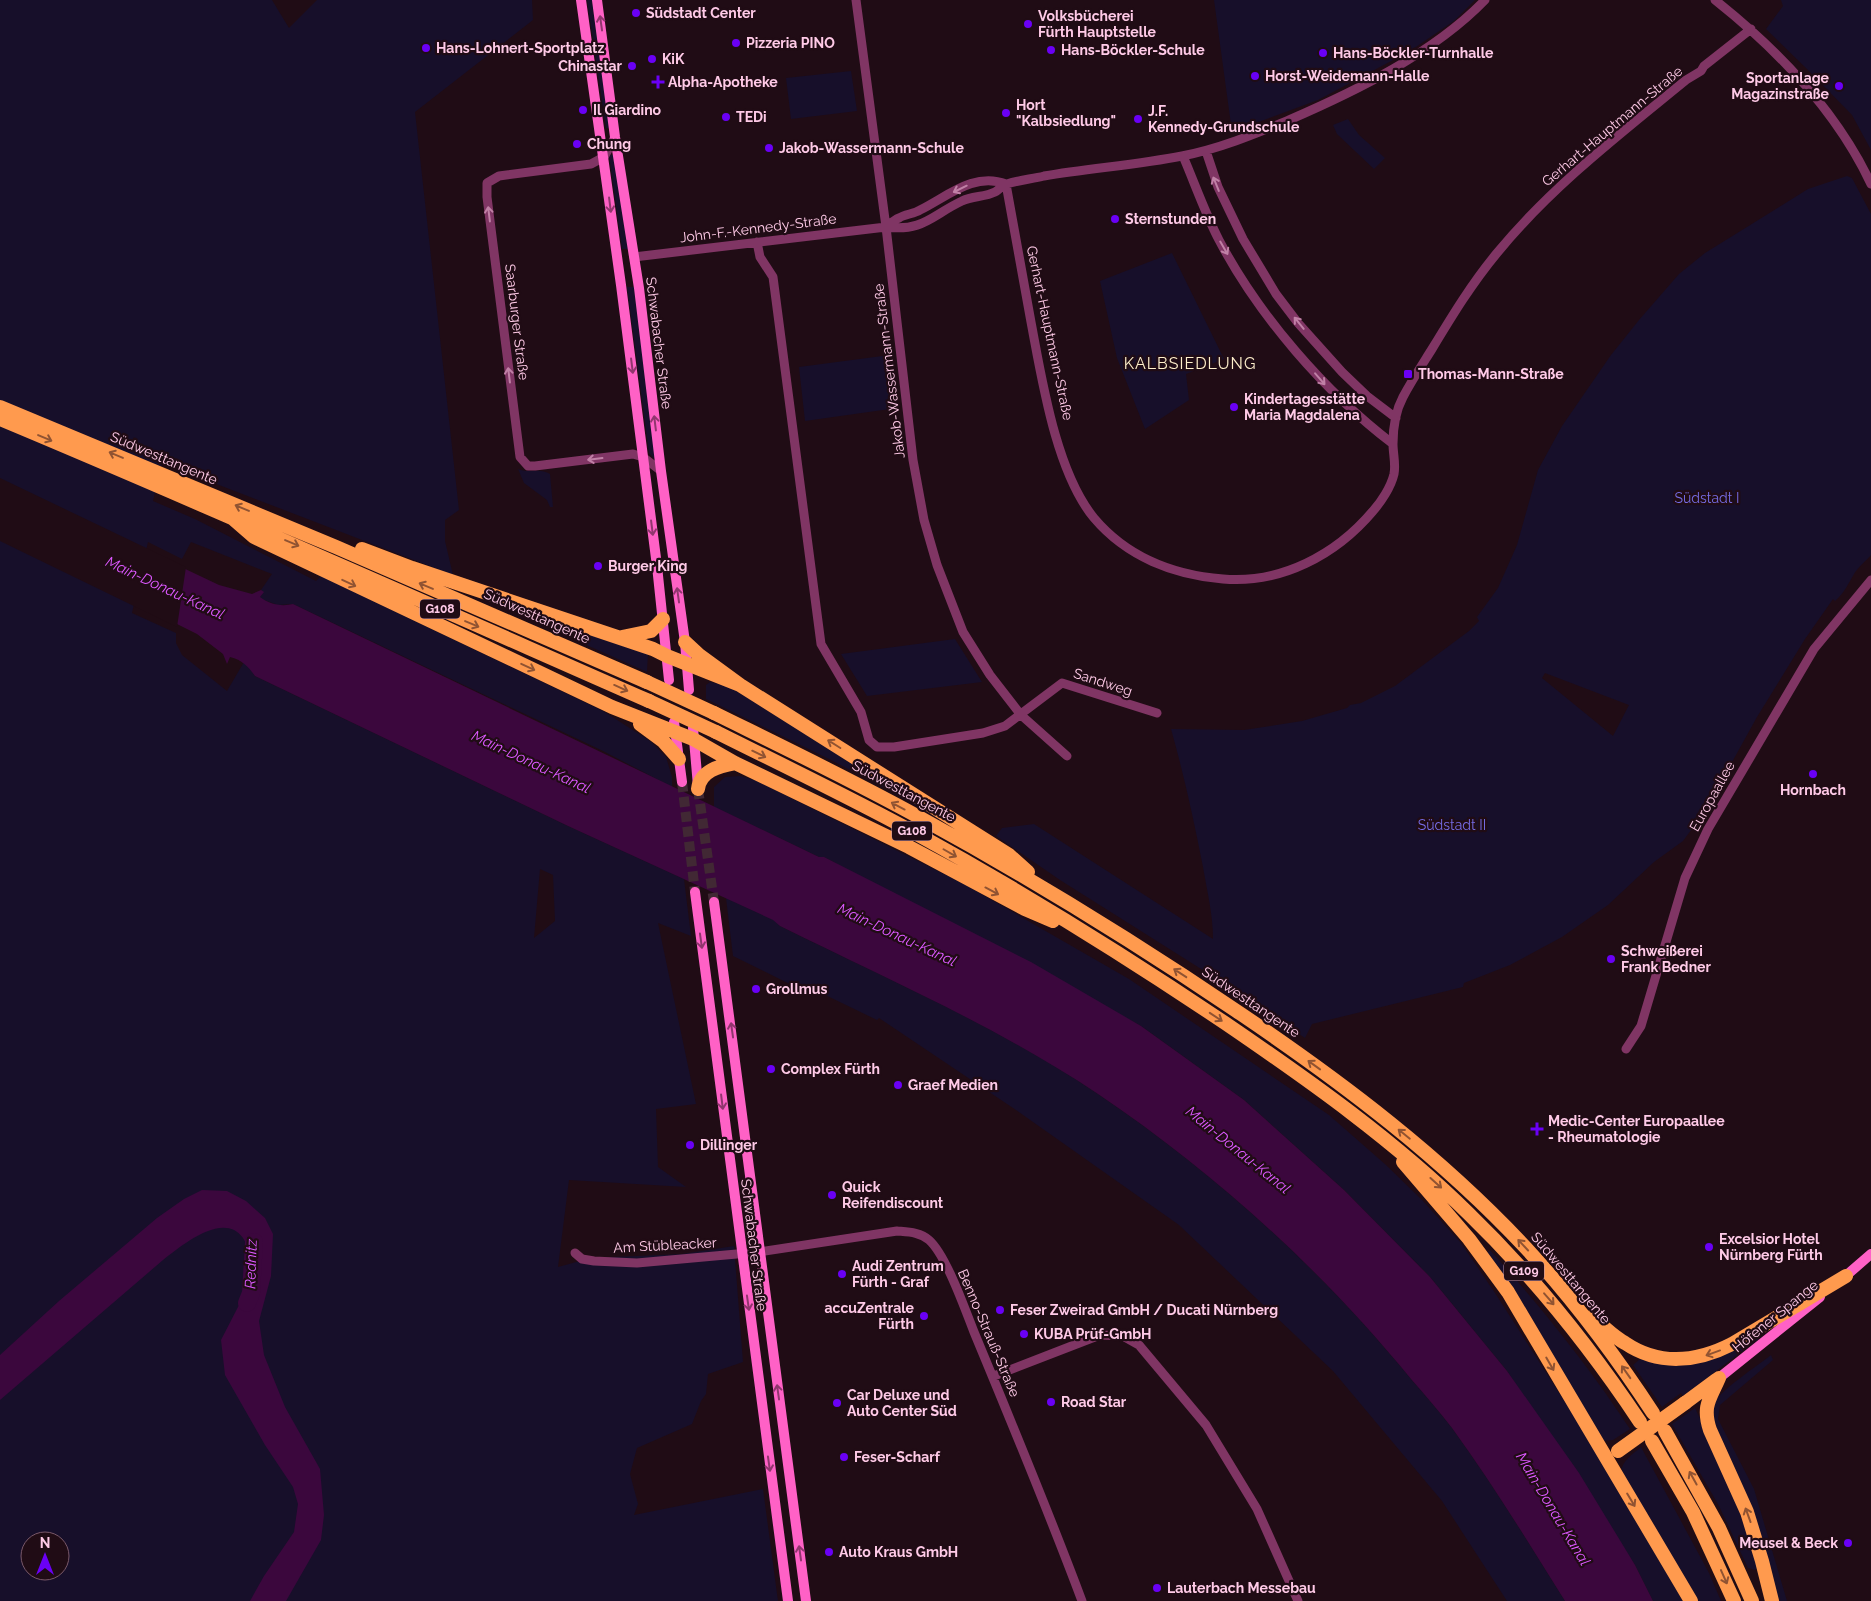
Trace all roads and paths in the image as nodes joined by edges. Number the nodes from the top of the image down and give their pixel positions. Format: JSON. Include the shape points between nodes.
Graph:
{"nodes":[{"id":1,"x":581,"y":0,"type":"edge"},
{"id":2,"x":597,"y":0,"type":"edge"},
{"id":3,"x":856,"y":0,"type":"edge"},
{"id":4,"x":1485,"y":0,"type":"edge"},
{"id":5,"x":1714,"y":0,"type":"edge"},
{"id":6,"x":1752,"y":29,"type":"junction"},
{"id":7,"x":615,"y":137,"type":"junction"},
{"id":8,"x":1206,"y":151,"type":"junction"},
{"id":9,"x":1183,"y":156,"type":"junction"},
{"id":10,"x":604,"y":157,"type":"junction"},
{"id":11,"x":1006,"y":184,"type":"junction"},
{"id":12,"x":1871,"y":184,"type":"edge"},
{"id":13,"x":886,"y":227,"type":"junction"},
{"id":14,"x":757,"y":242,"type":"junction"},
{"id":15,"x":634,"y":257,"type":"junction"},
{"id":16,"x":0,"y":407,"type":"edge"},
{"id":17,"x":1396,"y":418,"type":"junction"},
{"id":18,"x":0,"y":419,"type":"edge"},
{"id":19,"x":1393,"y":444,"type":"junction"},
{"id":20,"x":643,"y":457,"type":"junction"},
{"id":21,"x":661,"y":471,"type":"junction"},
{"id":22,"x":160,"y":480,"type":"junction"},
{"id":23,"x":231,"y":517,"type":"junction"},
{"id":24,"x":287,"y":527,"type":"junction"},
{"id":25,"x":1871,"y":580,"type":"edge"},
{"id":26,"x":664,"y":619,"type":"junction"},
{"id":27,"x":619,"y":637,"type":"junction"},
{"id":28,"x":685,"y":642,"type":"junction"},
{"id":29,"x":667,"y":656,"type":"junction"},
{"id":30,"x":687,"y":664,"type":"junction"},
{"id":31,"x":669,"y":680,"type":"dead end"},
{"id":32,"x":740,"y":685,"type":"junction"},
{"id":33,"x":689,"y":690,"type":"dead end"},
{"id":34,"x":621,"y":711,"type":"junction"},
{"id":35,"x":1157,"y":713,"type":"dead end"},
{"id":36,"x":1021,"y":715,"type":"junction"},
{"id":37,"x":675,"y":727,"type":"junction"},
{"id":38,"x":693,"y":734,"type":"junction"},
{"id":39,"x":1067,"y":756,"type":"dead end"},
{"id":40,"x":679,"y":759,"type":"junction"},
{"id":41,"x":735,"y":763,"type":"junction"},
{"id":42,"x":682,"y":782,"type":"tunnel mouth"},
{"id":43,"x":698,"y":789,"type":"joint"},
{"id":44,"x":1047,"y":890,"type":"junction"},
{"id":45,"x":695,"y":892,"type":"tunnel mouth"},
{"id":46,"x":714,"y":902,"type":"tunnel mouth"},
{"id":47,"x":1102,"y":943,"type":"junction"},
{"id":48,"x":1626,"y":1050,"type":"dead end"},
{"id":49,"x":1353,"y":1094,"type":"joint"},
{"id":50,"x":1344,"y":1108,"type":"joint"},
{"id":51,"x":1386,"y":1140,"type":"junction"},
{"id":52,"x":760,"y":1252,"type":"junction"},
{"id":53,"x":575,"y":1253,"type":"dead end"},
{"id":54,"x":741,"y":1254,"type":"junction"},
{"id":55,"x":1871,"y":1254,"type":"edge"},
{"id":56,"x":1846,"y":1276,"type":"junction"},
{"id":57,"x":1578,"y":1308,"type":"junction"},
{"id":58,"x":994,"y":1376,"type":"junction"},
{"id":59,"x":1719,"y":1378,"type":"junction"},
{"id":60,"x":1653,"y":1413,"type":"dead end"},
{"id":61,"x":1640,"y":1422,"type":"dead end"},
{"id":62,"x":1665,"y":1431,"type":"dead end"},
{"id":63,"x":1652,"y":1441,"type":"dead end"},
{"id":64,"x":1612,"y":1455,"type":"junction"},
{"id":65,"x":788,"y":1601,"type":"edge"},
{"id":66,"x":806,"y":1601,"type":"edge"},
{"id":67,"x":1082,"y":1601,"type":"edge"},
{"id":68,"x":1298,"y":1601,"type":"edge"},
{"id":69,"x":1691,"y":1601,"type":"edge"},
{"id":70,"x":1734,"y":1601,"type":"edge"},
{"id":71,"x":1752,"y":1601,"type":"edge"},
{"id":72,"x":1772,"y":1601,"type":"edge"}],
"edges":[{"from":1,"to":10,"type":"main road"},
{"from":7,"to":2,"type":"main road","name":"Schwabacher Straße","one_way":true},
{"from":3,"to":13,"type":"street","name":"Jakob-Wassermann-Straße"},
{"from":4,"to":8,"type":"street","name":"John-F.-Kennedy-Straße","via":[[1429,47],[1366,83],[1256,134]]},
{"from":5,"to":6,"type":"street"},
{"from":6,"to":12,"type":"street","via":[[1824,107]]},
{"from":6,"to":17,"type":"street","name":"Gerhart-Hauptmann-Straße","via":[[1595,154],[1497,252],[1456,309],[1402,399]]},
{"from":7,"to":10,"type":"street"},
{"from":7,"to":15,"type":"main road","name":"Schwabacher Straße"},
{"from":8,"to":9,"type":"street","name":"John-F.-Kennedy-Straße"},
{"from":17,"to":8,"type":"street","one_way":true,"via":[[1342,372],[1276,294],[1243,239],[1218,187]]},
{"from":9,"to":11,"type":"street","name":"John-F.-Kennedy-Straße"},
{"from":9,"to":19,"type":"street","one_way":true,"via":[[1218,239],[1278,330],[1324,384]]},
{"from":10,"to":20,"type":"main road","one_way":true},
{"from":20,"to":10,"type":"street","name":"Saarburger Straße","one_way":true,"via":[[633,454],[535,466],[528,466],[520,457],[487,197],[488,183],[499,176],[591,164]]},
{"from":11,"to":13,"type":"street","name":"John-F.-Kennedy-Straße","via":[[995,192],[972,197],[919,224],[902,229]]},
{"from":11,"to":13,"type":"street","name":"John-F.-Kennedy-Straße","one_way":true,"via":[[993,179],[965,186]]},
{"from":11,"to":19,"type":"street","name":"Gerhart-Hauptmann-Straße","via":[[1041,376],[1060,449],[1070,478],[1092,516],[1123,546],[1166,568],[1196,577],[1238,581],[1292,569],[1334,548],[1375,509],[1394,474]]},
{"from":13,"to":14,"type":"street","name":"John-F.-Kennedy-Straße"},
{"from":13,"to":36,"type":"street","name":"Jakob-Wassermann-Straße","via":[[913,460],[924,520],[937,565],[963,632]]},
{"from":14,"to":15,"type":"street","name":"John-F.-Kennedy-Straße"},
{"from":14,"to":36,"type":"street","via":[[760,257],[772,277],[821,644],[861,712],[869,740],[877,747],[894,747],[983,733],[1005,726]]},
{"from":21,"to":15,"type":"main road","name":"Schwabacher Straße","one_way":true},
{"from":22,"to":16,"type":"highway","name":"Südwesttangente","number":"G108","one_way":true},
{"from":17,"to":19,"type":"street","name":"Gerhart-Hauptmann-Straße"},
{"from":18,"to":22,"type":"highway","name":"Südwesttangente","number":"G108","one_way":true},
{"from":20,"to":21,"type":"street"},
{"from":20,"to":26,"type":"main road","one_way":true},
{"from":28,"to":21,"type":"main road","name":"Schwabacher Straße","one_way":true},
{"from":22,"to":23,"type":"highway","name":"Südwesttangente","number":"G108"},
{"from":24,"to":22,"type":"highway","name":"Südwesttangente","number":"G108","one_way":true},
{"from":23,"to":34,"type":"highway","one_way":true,"via":[[254,538]]},
{"from":23,"to":47,"type":"highway","name":"Südwesttangente","number":"G108","one_way":true,"bridge":true,"via":[[716,732],[915,833]]},
{"from":24,"to":27,"type":"highway","via":[[339,540],[412,568]]},
{"from":44,"to":24,"type":"highway","name":"Südwesttangente","number":"G108","one_way":true,"bridge":true,"via":[[909,811],[714,713]]},
{"from":25,"to":48,"type":"street","name":"Europaallee","via":[[1814,649],[1708,829],[1685,878],[1641,1026]]},
{"from":26,"to":27,"type":"highway","via":[[652,631]]},
{"from":26,"to":29,"type":"main road"},
{"from":27,"to":29,"type":"highway"},
{"from":28,"to":30,"type":"main road","name":"Schwabacher Straße"},
{"from":28,"to":32,"type":"highway"},
{"from":29,"to":30,"type":"highway"},
{"from":29,"to":31,"type":"main road"},
{"from":30,"to":32,"type":"highway"},
{"from":30,"to":33,"type":"main road","name":"Schwabacher Straße"},
{"from":44,"to":32,"type":"highway","one_way":true,"via":[[1009,855]]},
{"from":34,"to":37,"type":"highway"},
{"from":34,"to":40,"type":"highway","via":[[663,741]]},
{"from":35,"to":36,"type":"street","name":"Sandweg","via":[[1062,683]]},
{"from":36,"to":39,"type":"street","name":"Jakob-Wassermann-Straße"},
{"from":37,"to":38,"type":"highway"},
{"from":37,"to":40,"type":"main road"},
{"from":38,"to":41,"type":"highway"},
{"from":38,"to":43,"type":"main road"},
{"from":40,"to":42,"type":"main road"},
{"from":41,"to":43,"type":"highway","via":[[710,771]]},
{"from":41,"to":47,"type":"highway","one_way":true,"via":[[909,847],[1025,909]]},
{"from":49,"to":44,"type":"highway","name":"Südwesttangente","number":"G108","one_way":true,"via":[[1199,986]]},
{"from":45,"to":54,"type":"main road","name":"Schwabacher Straße","one_way":true},
{"from":52,"to":46,"type":"main road","name":"Schwabacher Straße","one_way":true},
{"from":47,"to":50,"type":"highway","name":"Südwesttangente","number":"G108","one_way":true,"via":[[1266,1050]]},
{"from":57,"to":49,"type":"highway","name":"Südwesttangente","number":"G109","one_way":true,"via":[[1526,1248],[1469,1191]]},
{"from":50,"to":51,"type":"highway","name":"Südwesttangente","number":"G109"},
{"from":51,"to":61,"type":"highway","name":"Südwesttangente","number":"G109","one_way":true,"via":[[1468,1212],[1529,1277],[1576,1332]]},
{"from":51,"to":64,"type":"highway","one_way":true,"via":[[1498,1277]]},
{"from":52,"to":54,"type":"street","name":"Am Stübleacker"},
{"from":52,"to":58,"type":"street","name":"Benno-Strauß-Straße","via":[[896,1231],[917,1233],[929,1240],[946,1267]]},
{"from":66,"to":52,"type":"main road","name":"Schwabacher Straße","one_way":true},
{"from":53,"to":54,"type":"street","name":"Am Stübleacker","via":[[594,1261],[637,1263]]},
{"from":54,"to":65,"type":"main road","name":"Schwabacher Straße","one_way":true},
{"from":55,"to":56,"type":"main road","name":"Höfener Spange"},
{"from":56,"to":57,"type":"highway","one_way":true,"via":[[1732,1344],[1685,1360],[1659,1358],[1637,1350]]},
{"from":56,"to":59,"type":"main road","name":"Höfener Spange"},
{"from":60,"to":57,"type":"highway","name":"Südwesttangente","number":"G109","one_way":true},
{"from":58,"to":67,"type":"street","name":"Benno-Strauß-Straße"},
{"from":58,"to":68,"type":"street","via":[[1100,1335],[1123,1336],[1139,1345],[1206,1425],[1257,1509]]},
{"from":59,"to":64,"type":"highway","bridge":true},
{"from":72,"to":59,"type":"highway","one_way":true,"via":[[1747,1512],[1706,1417],[1707,1403]]},
{"from":71,"to":62,"type":"highway","one_way":true,"via":[[1716,1522]]},
{"from":63,"to":70,"type":"highway","one_way":true,"via":[[1696,1520]]},
{"from":64,"to":69,"type":"highway","one_way":true}]}
